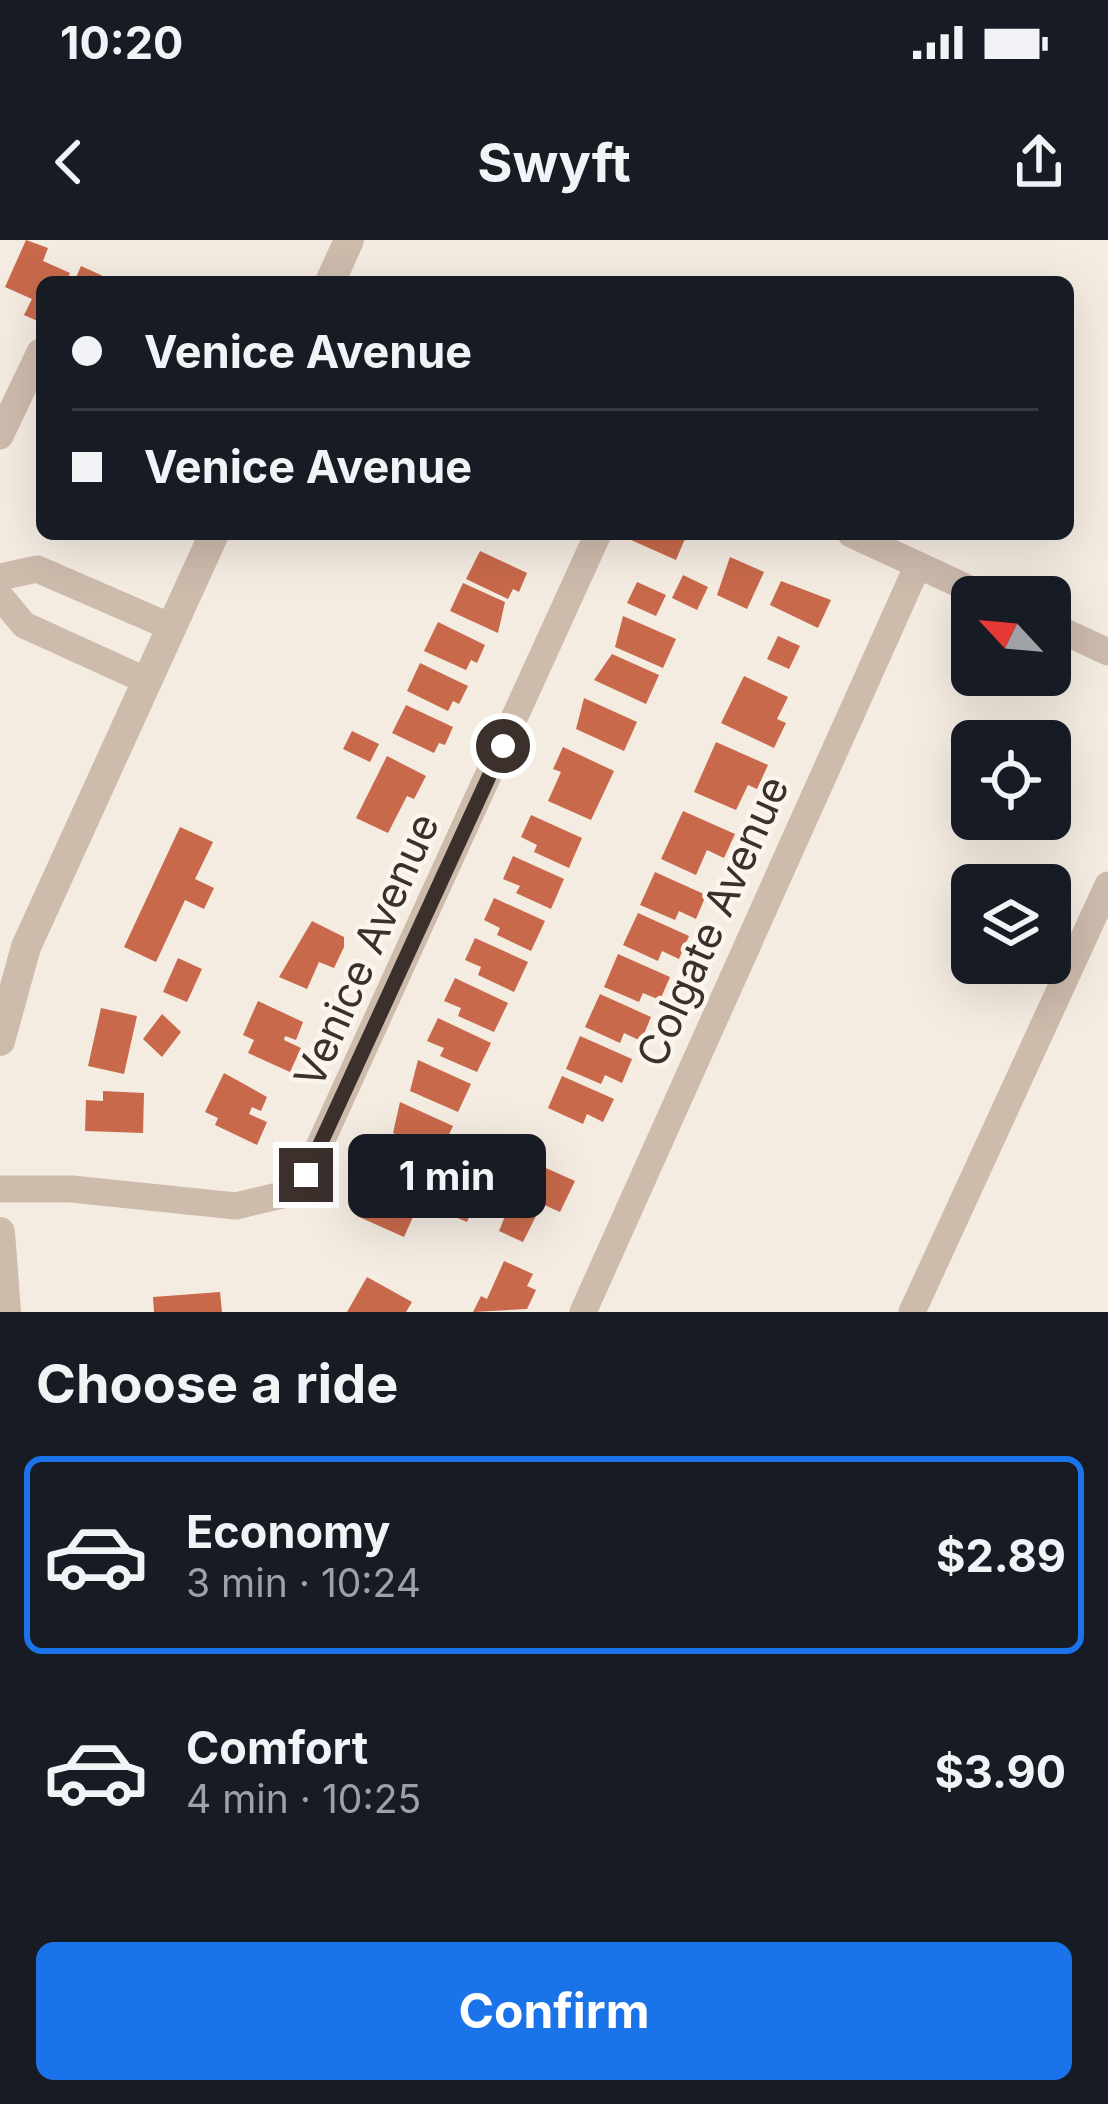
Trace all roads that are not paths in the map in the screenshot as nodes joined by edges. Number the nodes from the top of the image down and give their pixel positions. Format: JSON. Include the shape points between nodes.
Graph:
{"nodes":[{"id":1,"x":349,"y":240,"type":"edge"},
{"id":2,"x":333,"y":276,"type":"edge"},
{"id":3,"x":36,"y":360,"type":"edge"},
{"id":4,"x":0,"y":436,"type":"edge"},
{"id":5,"x":211,"y":540,"type":"edge"},
{"id":6,"x":595,"y":540,"type":"edge"},
{"id":7,"x":864,"y":540,"type":"edge"},
{"id":8,"x":918,"y":566,"type":"junction"},
{"id":9,"x":0,"y":577,"type":"edge"},
{"id":10,"x":951,"y":581,"type":"edge"},
{"id":11,"x":0,"y":596,"type":"edge"},
{"id":12,"x":171,"y":627,"type":"junction"},
{"id":13,"x":1071,"y":635,"type":"edge"},
{"id":14,"x":1108,"y":652,"type":"edge"},
{"id":15,"x":147,"y":681,"type":"junction"},
{"id":16,"x":1108,"y":885,"type":"edge"},
{"id":17,"x":0,"y":1041,"type":"edge"},
{"id":18,"x":0,"y":1189,"type":"edge"},
{"id":19,"x":0,"y":1232,"type":"edge"},
{"id":20,"x":6,"y":1312,"type":"edge"},
{"id":21,"x":583,"y":1312,"type":"edge"},
{"id":22,"x":912,"y":1312,"type":"edge"}],
"edges":[{"from":1,"to":2,"type":"street"},
{"from":3,"to":4,"type":"street"},
{"from":5,"to":12,"type":"street"},
{"from":6,"to":18,"type":"street","name":"Venice Avenue","via":[[306,1175],[286,1194],[236,1206]]},
{"from":7,"to":8,"type":"street"},
{"from":8,"to":10,"type":"street"},
{"from":8,"to":21,"type":"street","name":"Colgate Avenue"},
{"from":9,"to":12,"type":"street","via":[[38,569]]},
{"from":11,"to":15,"type":"street","via":[[24,625]]},
{"from":12,"to":15,"type":"street"},
{"from":13,"to":14,"type":"street"},
{"from":15,"to":17,"type":"street","via":[[26,947]]},
{"from":16,"to":22,"type":"street"},
{"from":19,"to":20,"type":"street"}]}
